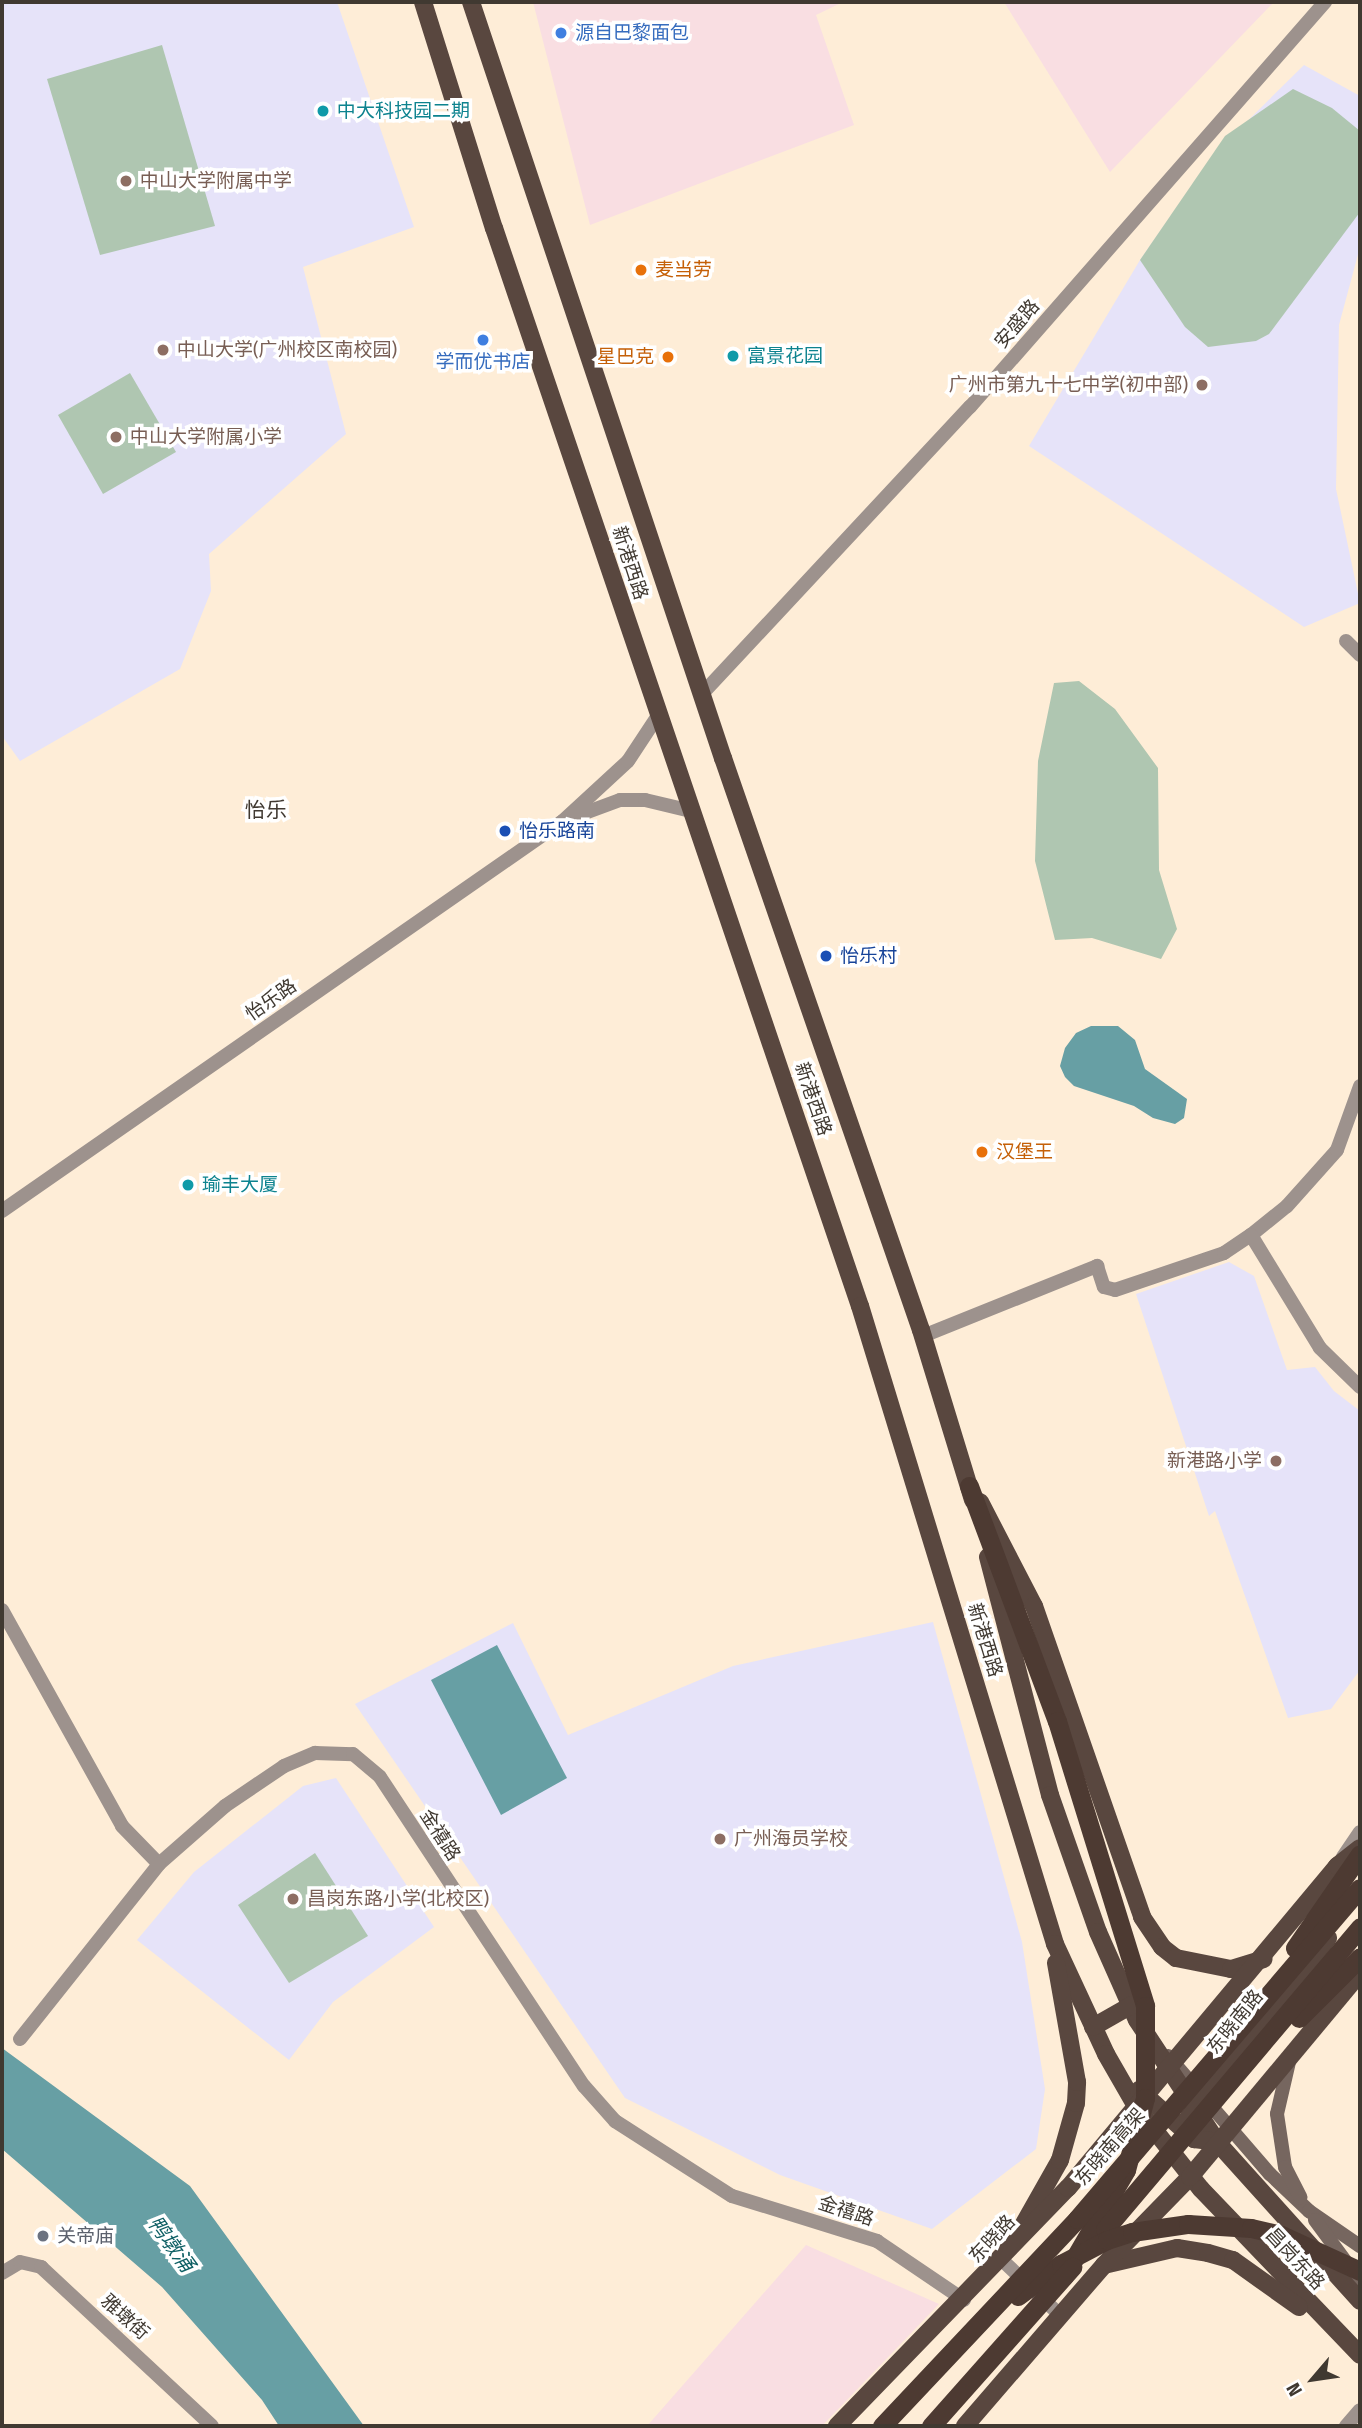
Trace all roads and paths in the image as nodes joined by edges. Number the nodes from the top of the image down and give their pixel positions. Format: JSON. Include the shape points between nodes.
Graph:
{"nodes":[{"id":1,"x":423,"y":2,"type":"edge"},
{"id":2,"x":471,"y":2,"type":"edge"},
{"id":3,"x":1325,"y":2,"type":"edge"},
{"id":4,"x":1346,"y":640,"type":"dead end"},
{"id":5,"x":1360,"y":655,"type":"edge"},
{"id":6,"x":702,"y":694,"type":"junction"},
{"id":7,"x":659,"y":715,"type":"junction"},
{"id":8,"x":691,"y":811,"type":"junction"},
{"id":9,"x":564,"y":821,"type":"junction"},
{"id":10,"x":1360,"y":1086,"type":"edge"},
{"id":11,"x":2,"y":1212,"type":"edge"},
{"id":12,"x":1251,"y":1236,"type":"junction"},
{"id":13,"x":923,"y":1336,"type":"junction"},
{"id":14,"x":1360,"y":1387,"type":"edge"},
{"id":15,"x":969,"y":1486,"type":"junction"},
{"id":16,"x":2,"y":1610,"type":"edge"},
{"id":17,"x":1360,"y":1832,"type":"edge"},
{"id":18,"x":1360,"y":1848,"type":"edge"},
{"id":19,"x":1360,"y":1854,"type":"edge"},
{"id":20,"x":159,"y":1864,"type":"junction"},
{"id":21,"x":1337,"y":1866,"type":"junction"},
{"id":22,"x":1360,"y":1890,"type":"edge"},
{"id":23,"x":1360,"y":1927,"type":"edge"},
{"id":24,"x":1050,"y":1929,"type":"junction"},
{"id":25,"x":1360,"y":1957,"type":"edge"},
{"id":26,"x":1264,"y":1959,"type":"junction"},
{"id":27,"x":1360,"y":1973,"type":"edge"},
{"id":28,"x":1130,"y":2006,"type":"junction"},
{"id":29,"x":1093,"y":2027,"type":"junction"},
{"id":30,"x":20,"y":2039,"type":"dead end"},
{"id":31,"x":1292,"y":2054,"type":"junction"},
{"id":32,"x":1171,"y":2068,"type":"junction"},
{"id":33,"x":1203,"y":2076,"type":"junction"},
{"id":34,"x":1205,"y":2099,"type":"junction"},
{"id":35,"x":1142,"y":2103,"type":"junction"},
{"id":36,"x":1229,"y":2127,"type":"junction"},
{"id":37,"x":1184,"y":2132,"type":"junction"},
{"id":38,"x":1217,"y":2142,"type":"junction"},
{"id":39,"x":1194,"y":2180,"type":"junction"},
{"id":40,"x":1309,"y":2211,"type":"junction"},
{"id":41,"x":1360,"y":2246,"type":"edge"},
{"id":42,"x":1002,"y":2260,"type":"junction"},
{"id":43,"x":1104,"y":2265,"type":"junction"},
{"id":44,"x":1360,"y":2271,"type":"edge"},
{"id":45,"x":2,"y":2273,"type":"edge"},
{"id":46,"x":1064,"y":2276,"type":"junction"},
{"id":47,"x":1360,"y":2280,"type":"edge"},
{"id":48,"x":964,"y":2300,"type":"junction"},
{"id":49,"x":1360,"y":2301,"type":"edge"},
{"id":50,"x":1061,"y":2316,"type":"junction"},
{"id":51,"x":1329,"y":2327,"type":"junction"},
{"id":52,"x":1360,"y":2356,"type":"edge"},
{"id":53,"x":899,"y":2409,"type":"junction"},
{"id":54,"x":1360,"y":2410,"type":"edge"},
{"id":55,"x":212,"y":2426,"type":"edge"},
{"id":56,"x":837,"y":2426,"type":"edge"},
{"id":57,"x":882,"y":2426,"type":"edge"},
{"id":58,"x":931,"y":2426,"type":"edge"},
{"id":59,"x":965,"y":2426,"type":"edge"},
{"id":60,"x":1346,"y":2426,"type":"edge"}],
"edges":[{"from":1,"to":7,"type":"main road","name":"新港西路"},
{"from":2,"to":6,"type":"main road","name":"新港西路"},
{"from":3,"to":6,"type":"street","name":"安盛路","via":[[970,407]]},
{"from":4,"to":5,"type":"street"},
{"from":6,"to":13,"type":"main road","name":"新港西路"},
{"from":7,"to":8,"type":"main road","name":"新港西路"},
{"from":7,"to":9,"type":"street","via":[[628,761]]},
{"from":8,"to":9,"type":"street","via":[[645,800],[620,800]]},
{"from":8,"to":24,"type":"main road","name":"新港西路","via":[[860,1306]]},
{"from":9,"to":11,"type":"street","name":"怡乐路"},
{"from":10,"to":12,"type":"street","via":[[1337,1150],[1287,1206]]},
{"from":12,"to":13,"type":"street","via":[[1224,1253],[1115,1290],[1104,1287],[1097,1266]]},
{"from":12,"to":14,"type":"street","via":[[1320,1348]]},
{"from":13,"to":15,"type":"main road","name":"新港西路"},
{"from":15,"to":26,"type":"main road","via":[[1001,1535],[1034,1606],[1142,1917],[1161,1947],[1176,1958],[1231,1969]]},
{"from":15,"to":28,"type":"main road","name":"新港西路","via":[[1050,1795],[1098,1932]]},
{"from":15,"to":46,"type":"highway","via":[[1057,1721],[1130,1946],[1147,2034],[1144,2098],[1126,2170]]},
{"from":16,"to":20,"type":"street","via":[[122,1826]]},
{"from":17,"to":21,"type":"street","name":"东晓南路"},
{"from":18,"to":21,"type":"main road"},
{"from":19,"to":33,"type":"highway"},
{"from":20,"to":30,"type":"street","name":"金禧路"},
{"from":20,"to":48,"type":"street","name":"金禧路","via":[[225,1806],[284,1766],[314,1753],[353,1754],[380,1777],[584,2086],[615,2121],[732,2196],[877,2241]]},
{"from":21,"to":26,"type":"main road","name":"东晓南路"},
{"from":22,"to":33,"type":"highway","name":"东晓南高架"},
{"from":22,"to":34,"type":"main road","name":"东晓南路"},
{"from":23,"to":34,"type":"highway"},
{"from":24,"to":29,"type":"main road","name":"新港西路"},
{"from":24,"to":42,"type":"main road","via":[[1077,2081],[1076,2103],[1060,2160]]},
{"from":25,"to":34,"type":"highway"},
{"from":26,"to":32,"type":"main road","name":"东晓南路"},
{"from":27,"to":31,"type":"main road"},
{"from":28,"to":29,"type":"main road"},
{"from":28,"to":32,"type":"main road","name":"新港西路"},
{"from":29,"to":35,"type":"main road","name":"新港西路"},
{"from":31,"to":36,"type":"main road"},
{"from":31,"to":40,"type":"main road","via":[[1277,2115],[1280,2146],[1293,2186]]},
{"from":32,"to":34,"type":"main road","name":"新港西路"},
{"from":32,"to":35,"type":"main road","name":"东晓路"},
{"from":33,"to":53,"type":"highway","name":"东晓南高架"},
{"from":34,"to":36,"type":"main road"},
{"from":34,"to":37,"type":"main road","name":"东晓南路"},
{"from":34,"to":38,"type":"main road","name":"新港西路"},
{"from":34,"to":46,"type":"highway"},
{"from":35,"to":37,"type":"main road"},
{"from":35,"to":39,"type":"main road","name":"新港西路"},
{"from":35,"to":42,"type":"main road","name":"东晓路"},
{"from":36,"to":38,"type":"main road"},
{"from":36,"to":40,"type":"main road"},
{"from":37,"to":38,"type":"main road","via":[[1206,2143]]},
{"from":37,"to":39,"type":"main road","via":[[1184,2151]]},
{"from":38,"to":39,"type":"main road"},
{"from":38,"to":49,"type":"main road","name":"昌岗东路"},
{"from":39,"to":43,"type":"main road"},
{"from":39,"to":51,"type":"main road","name":"昌岗东路"},
{"from":40,"to":41,"type":"main road"},
{"from":40,"to":47,"type":"main road"},
{"from":42,"to":48,"type":"main road","name":"东晓路"},
{"from":42,"to":50,"type":"street"},
{"from":43,"to":50,"type":"main road"},
{"from":43,"to":51,"type":"main road","via":[[1177,2248],[1208,2253],[1233,2260]]},
{"from":44,"to":53,"type":"highway","via":[[1306,2244],[1251,2228],[1188,2224],[1132,2232],[1086,2250],[1036,2281]]},
{"from":45,"to":55,"type":"street","name":"雅墩街","via":[[19,2262],[41,2267]]},
{"from":46,"to":58,"type":"highway"},
{"from":48,"to":56,"type":"main road","name":"东晓路"},
{"from":50,"to":59,"type":"main road"},
{"from":51,"to":52,"type":"main road","name":"昌岗东路"},
{"from":53,"to":57,"type":"highway","name":"东晓南高架"},
{"from":54,"to":60,"type":"street"}]}
